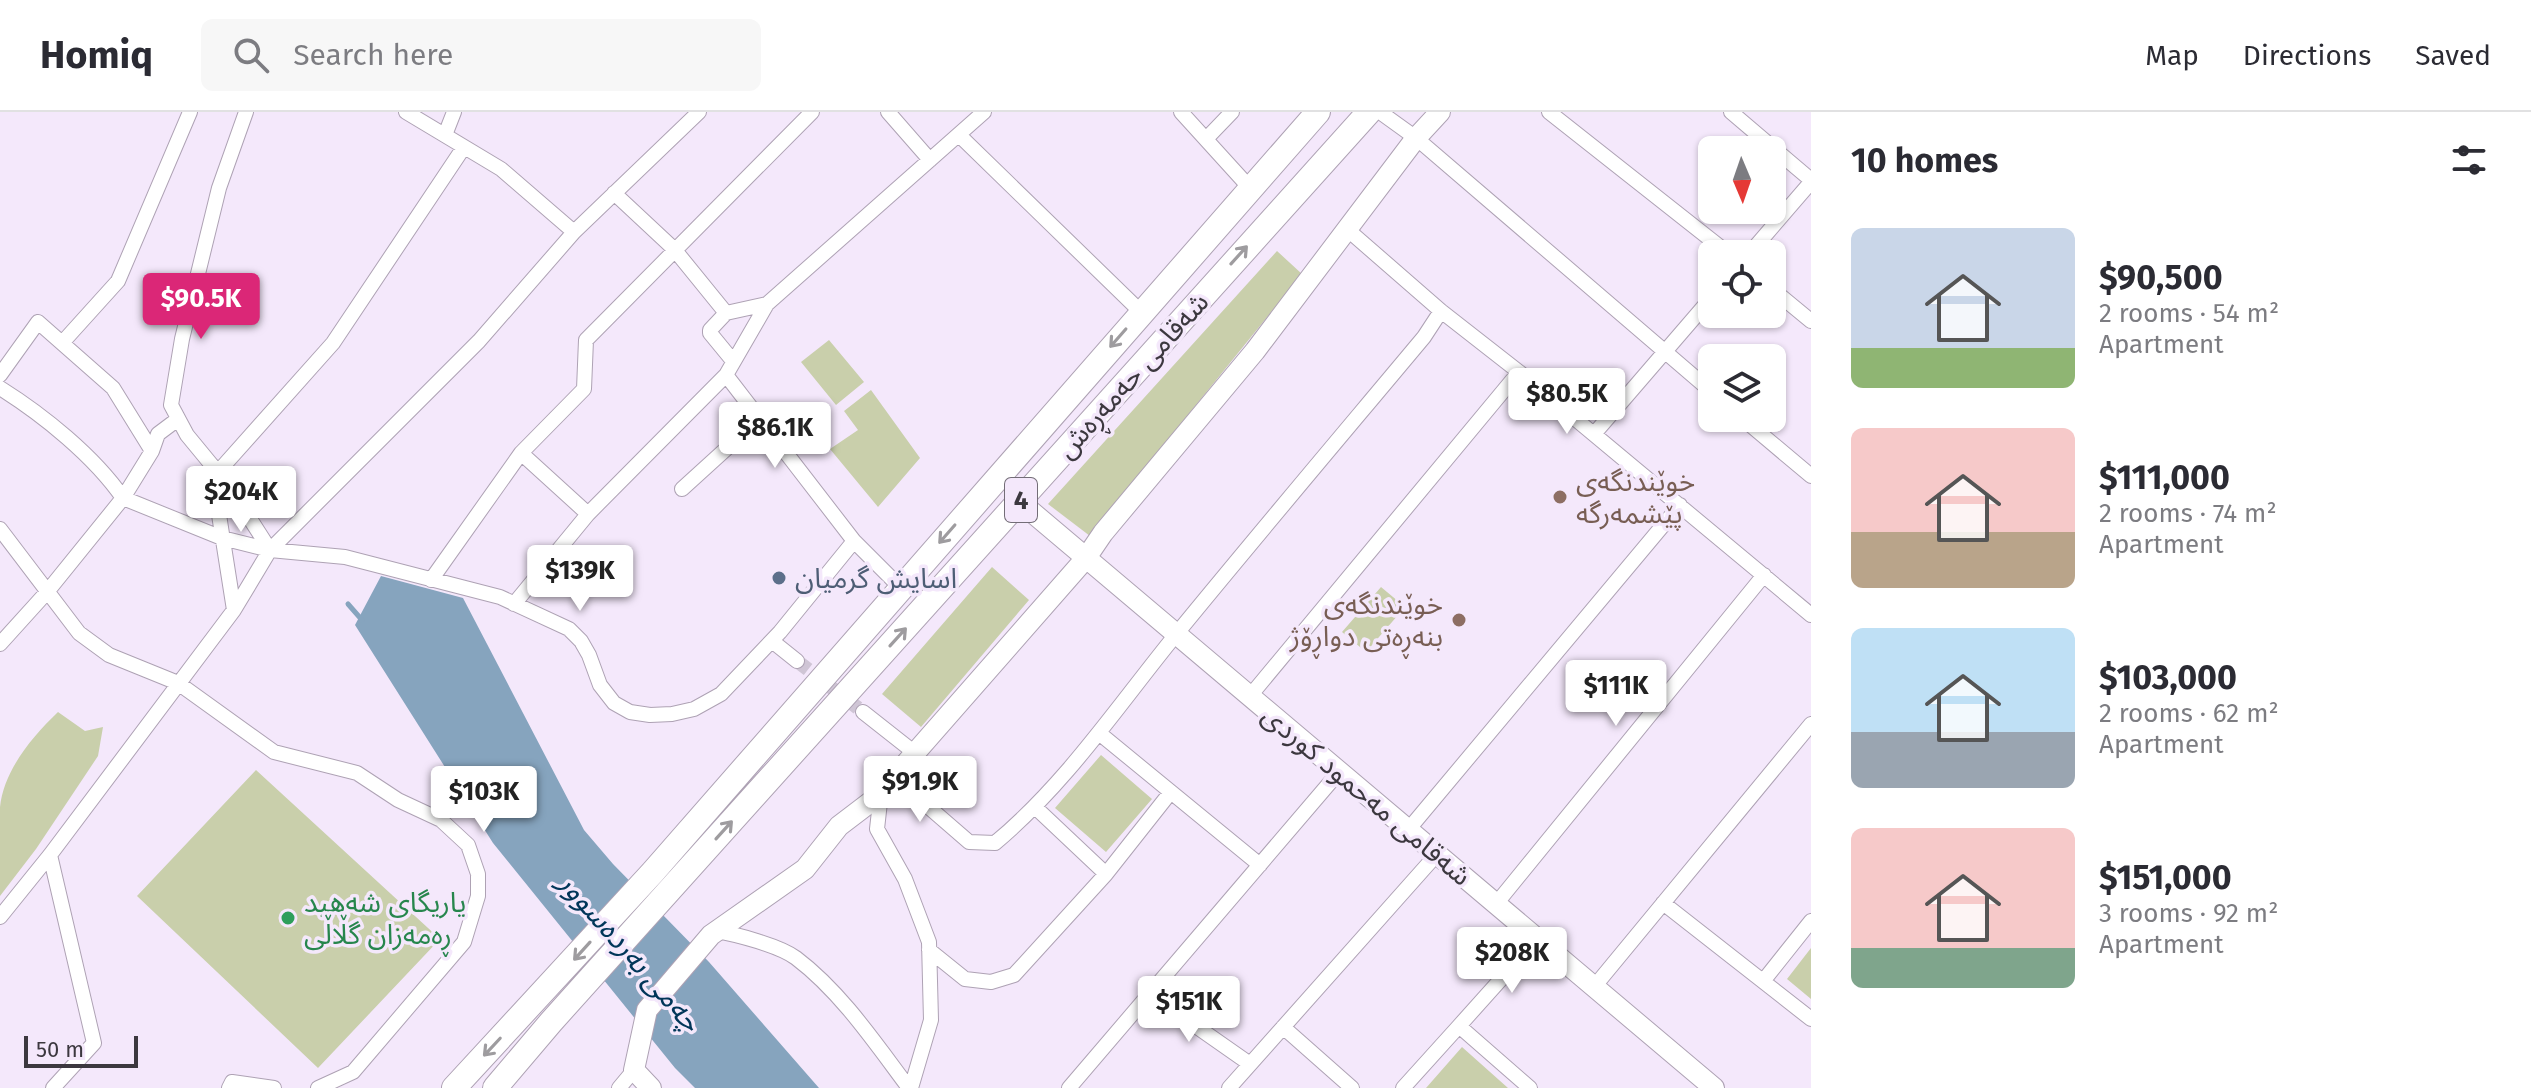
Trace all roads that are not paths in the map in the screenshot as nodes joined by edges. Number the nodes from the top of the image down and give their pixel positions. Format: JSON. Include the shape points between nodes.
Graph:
{"nodes":[{"id":1,"x":190,"y":112,"type":"edge"},
{"id":2,"x":246,"y":112,"type":"edge"},
{"id":3,"x":406,"y":112,"type":"edge"},
{"id":4,"x":454,"y":112,"type":"edge"},
{"id":5,"x":699,"y":112,"type":"edge"},
{"id":6,"x":812,"y":112,"type":"edge"},
{"id":7,"x":888,"y":112,"type":"edge"},
{"id":8,"x":984,"y":112,"type":"edge"},
{"id":9,"x":1181,"y":112,"type":"edge"},
{"id":10,"x":1232,"y":112,"type":"edge"},
{"id":11,"x":1318,"y":112,"type":"edge"},
{"id":12,"x":1369,"y":112,"type":"edge"},
{"id":13,"x":1380,"y":112,"type":"edge"},
{"id":14,"x":1440,"y":112,"type":"edge"},
{"id":15,"x":1549,"y":112,"type":"edge"},
{"id":16,"x":1731,"y":112,"type":"edge"},
{"id":17,"x":445,"y":135,"type":"junction"},
{"id":18,"x":959,"y":135,"type":"junction"},
{"id":19,"x":1416,"y":138,"type":"junction"},
{"id":20,"x":1206,"y":139,"type":"junction"},
{"id":21,"x":464,"y":147,"type":"junction"},
{"id":22,"x":930,"y":160,"type":"junction"},
{"id":23,"x":1810,"y":176,"type":"edge"},
{"id":24,"x":1250,"y":188,"type":"junction"},
{"id":25,"x":614,"y":193,"type":"junction"},
{"id":26,"x":1348,"y":230,"type":"junction"},
{"id":27,"x":574,"y":232,"type":"junction"},
{"id":28,"x":1711,"y":240,"type":"edge"},
{"id":29,"x":1760,"y":240,"type":"edge"},
{"id":30,"x":674,"y":249,"type":"junction"},
{"id":31,"x":1786,"y":300,"type":"edge"},
{"id":32,"x":767,"y":304,"type":"junction"},
{"id":33,"x":1441,"y":311,"type":"junction"},
{"id":34,"x":1141,"y":312,"type":"junction"},
{"id":35,"x":726,"y":313,"type":"junction"},
{"id":36,"x":1698,"y":313,"type":"edge"},
{"id":37,"x":1811,"y":321,"type":"edge"},
{"id":38,"x":62,"y":343,"type":"junction"},
{"id":39,"x":1665,"y":352,"type":"junction"},
{"id":40,"x":729,"y":368,"type":"junction"},
{"id":41,"x":1519,"y":372,"type":"junction"},
{"id":42,"x":0,"y":375,"type":"edge"},
{"id":43,"x":1698,"y":380,"type":"edge"},
{"id":44,"x":0,"y":388,"type":"edge"},
{"id":45,"x":178,"y":419,"type":"junction"},
{"id":46,"x":759,"y":419,"type":"junction"},
{"id":47,"x":1759,"y":432,"type":"edge"},
{"id":48,"x":1594,"y":434,"type":"junction"},
{"id":49,"x":152,"y":451,"type":"junction"},
{"id":50,"x":521,"y":453,"type":"junction"},
{"id":51,"x":214,"y":468,"type":"junction"},
{"id":52,"x":1811,"y":476,"type":"edge"},
{"id":53,"x":682,"y":489,"type":"dead end"},
{"id":54,"x":123,"y":498,"type":"junction"},
{"id":55,"x":1020,"y":502,"type":"junction"},
{"id":56,"x":1680,"y":505,"type":"junction"},
{"id":57,"x":588,"y":514,"type":"junction"},
{"id":58,"x":0,"y":529,"type":"edge"},
{"id":59,"x":222,"y":538,"type":"junction"},
{"id":60,"x":854,"y":541,"type":"junction"},
{"id":61,"x":270,"y":550,"type":"junction"},
{"id":62,"x":1086,"y":558,"type":"junction"},
{"id":63,"x":1764,"y":575,"type":"junction"},
{"id":64,"x":431,"y":580,"type":"junction"},
{"id":65,"x":900,"y":587,"type":"junction"},
{"id":66,"x":47,"y":592,"type":"junction"},
{"id":67,"x":514,"y":604,"type":"junction"},
{"id":68,"x":234,"y":610,"type":"junction"},
{"id":69,"x":1811,"y":615,"type":"edge"},
{"id":70,"x":1176,"y":634,"type":"junction"},
{"id":71,"x":772,"y":641,"type":"junction"},
{"id":72,"x":0,"y":644,"type":"edge"},
{"id":73,"x":797,"y":661,"type":"tunnel mouth"},
{"id":74,"x":178,"y":683,"type":"junction"},
{"id":75,"x":1250,"y":696,"type":"junction"},
{"id":76,"x":863,"y":712,"type":"tunnel mouth"},
{"id":77,"x":1811,"y":724,"type":"edge"},
{"id":78,"x":1099,"y":733,"type":"junction"},
{"id":79,"x":763,"y":746,"type":"junction"},
{"id":80,"x":915,"y":753,"type":"junction"},
{"id":81,"x":782,"y":766,"type":"junction"},
{"id":82,"x":1339,"y":772,"type":"junction"},
{"id":83,"x":894,"y":777,"type":"junction"},
{"id":84,"x":1170,"y":793,"type":"junction"},
{"id":85,"x":881,"y":794,"type":"junction"},
{"id":86,"x":1036,"y":808,"type":"junction"},
{"id":87,"x":1408,"y":830,"type":"junction"},
{"id":88,"x":1437,"y":854,"type":"junction"},
{"id":89,"x":50,"y":855,"type":"junction"},
{"id":90,"x":1260,"y":865,"type":"junction"},
{"id":91,"x":1106,"y":874,"type":"junction"},
{"id":92,"x":1663,"y":903,"type":"junction"},
{"id":93,"x":1496,"y":904,"type":"junction"},
{"id":94,"x":0,"y":917,"type":"edge"},
{"id":95,"x":1811,"y":921,"type":"edge"},
{"id":96,"x":715,"y":931,"type":"junction"},
{"id":97,"x":1537,"y":939,"type":"junction"},
{"id":98,"x":929,"y":950,"type":"junction"},
{"id":99,"x":1764,"y":980,"type":"junction"},
{"id":100,"x":1594,"y":987,"type":"junction"},
{"id":101,"x":1150,"y":994,"type":"junction"},
{"id":102,"x":1811,"y":1019,"type":"edge"},
{"id":103,"x":1459,"y":1026,"type":"junction"},
{"id":104,"x":1283,"y":1027,"type":"junction"},
{"id":105,"x":1250,"y":1064,"type":"junction"},
{"id":106,"x":634,"y":1070,"type":"junction"},
{"id":107,"x":53,"y":1088,"type":"edge"},
{"id":108,"x":229,"y":1088,"type":"edge"},
{"id":109,"x":274,"y":1088,"type":"edge"},
{"id":110,"x":318,"y":1088,"type":"edge"},
{"id":111,"x":454,"y":1088,"type":"edge"},
{"id":112,"x":495,"y":1088,"type":"edge"},
{"id":113,"x":619,"y":1088,"type":"edge"},
{"id":114,"x":651,"y":1088,"type":"edge"},
{"id":115,"x":910,"y":1088,"type":"edge"},
{"id":116,"x":1069,"y":1088,"type":"edge"},
{"id":117,"x":1229,"y":1088,"type":"edge"},
{"id":118,"x":1352,"y":1088,"type":"edge"},
{"id":119,"x":1403,"y":1088,"type":"edge"},
{"id":120,"x":1530,"y":1088,"type":"edge"},
{"id":121,"x":1714,"y":1088,"type":"edge"}],
"edges":[{"from":1,"to":38,"type":"street","via":[[118,281]]},
{"from":2,"to":45,"type":"street","via":[[219,188],[182,339],[171,405]]},
{"from":3,"to":17,"type":"street"},
{"from":4,"to":17,"type":"street"},
{"from":5,"to":25,"type":"street"},
{"from":6,"to":30,"type":"street"},
{"from":7,"to":22,"type":"street"},
{"from":8,"to":18,"type":"street"},
{"from":9,"to":20,"type":"street"},
{"from":10,"to":20,"type":"street"},
{"from":11,"to":24,"type":"highway","name":"شەقامی حەمەڕەش","number":"4"},
{"from":55,"to":12,"type":"highway","name":"شەقامی حەمەڕەش","number":"4","one_way":true},
{"from":13,"to":19,"type":"street"},
{"from":14,"to":19,"type":"street"},
{"from":15,"to":28,"type":"street"},
{"from":16,"to":23,"type":"street"},
{"from":17,"to":21,"type":"street"},
{"from":18,"to":22,"type":"street"},
{"from":18,"to":34,"type":"street"},
{"from":19,"to":26,"type":"street"},
{"from":19,"to":39,"type":"street"},
{"from":20,"to":24,"type":"street"},
{"from":21,"to":27,"type":"street","via":[[501,169]]},
{"from":21,"to":51,"type":"street","via":[[333,343]]},
{"from":22,"to":32,"type":"street"},
{"from":23,"to":29,"type":"street"},
{"from":24,"to":34,"type":"highway","name":"شەقامی حەمەڕەش","number":"4"},
{"from":25,"to":27,"type":"street"},
{"from":25,"to":30,"type":"street"},
{"from":26,"to":33,"type":"street"},
{"from":26,"to":62,"type":"street"},
{"from":27,"to":61,"type":"street","via":[[479,341]]},
{"from":30,"to":35,"type":"street"},
{"from":30,"to":50,"type":"street","via":[[586,340],[584,389]]},
{"from":31,"to":37,"type":"street"},
{"from":32,"to":35,"type":"street"},
{"from":32,"to":40,"type":"street"},
{"from":33,"to":41,"type":"street"},
{"from":33,"to":70,"type":"street"},
{"from":34,"to":65,"type":"highway","name":"شەقامی حەمەڕەش","number":"4","one_way":true},
{"from":35,"to":40,"type":"street","via":[[710,333]]},
{"from":36,"to":39,"type":"street"},
{"from":38,"to":42,"type":"street","via":[[38,322]]},
{"from":38,"to":49,"type":"street","via":[[113,388]]},
{"from":39,"to":43,"type":"street"},
{"from":39,"to":48,"type":"street"},
{"from":40,"to":46,"type":"street"},
{"from":40,"to":57,"type":"street"},
{"from":41,"to":48,"type":"street"},
{"from":41,"to":75,"type":"street"},
{"from":44,"to":54,"type":"street","via":[[109,477]]},
{"from":45,"to":49,"type":"street","via":[[158,434]]},
{"from":45,"to":51,"type":"street"},
{"from":46,"to":53,"type":"street"},
{"from":46,"to":60,"type":"street"},
{"from":47,"to":52,"type":"street"},
{"from":48,"to":56,"type":"street"},
{"from":49,"to":54,"type":"street"},
{"from":50,"to":57,"type":"street"},
{"from":50,"to":64,"type":"street"},
{"from":51,"to":59,"type":"street"},
{"from":51,"to":61,"type":"street"},
{"from":54,"to":59,"type":"street"},
{"from":54,"to":66,"type":"street"},
{"from":55,"to":62,"type":"street","name":"شەقامی مەحمود کوردی"},
{"from":81,"to":55,"type":"highway","name":"شەقامی حەمەڕەش","number":"4","one_way":true},
{"from":56,"to":63,"type":"street"},
{"from":56,"to":87,"type":"street"},
{"from":57,"to":67,"type":"street"},
{"from":58,"to":66,"type":"street"},
{"from":59,"to":61,"type":"street"},
{"from":59,"to":68,"type":"street"},
{"from":60,"to":65,"type":"street"},
{"from":60,"to":71,"type":"street"},
{"from":61,"to":64,"type":"street","via":[[345,557]]},
{"from":61,"to":68,"type":"street"},
{"from":62,"to":70,"type":"street","name":"شەقامی مەحمود کوردی"},
{"from":62,"to":80,"type":"street"},
{"from":63,"to":69,"type":"street"},
{"from":63,"to":93,"type":"street"},
{"from":64,"to":67,"type":"street"},
{"from":65,"to":79,"type":"highway","name":"شەقامی حەمەڕەش","number":"4"},
{"from":66,"to":72,"type":"street"},
{"from":66,"to":74,"type":"street","via":[[79,633],[109,655]]},
{"from":67,"to":71,"type":"street","via":[[569,629],[589,655],[600,685],[614,703],[630,712],[694,709],[721,694]]},
{"from":68,"to":74,"type":"street"},
{"from":70,"to":75,"type":"street","name":"شەقامی مەحمود کوردی"},
{"from":70,"to":78,"type":"street"},
{"from":71,"to":73,"type":"street"},
{"from":74,"to":89,"type":"street"},
{"from":74,"to":110,"type":"street","via":[[274,752],[357,773],[441,820],[468,845],[478,874],[478,896],[464,942],[353,1072]]},
{"from":75,"to":82,"type":"street","name":"شەقامی مەحمود کوردی"},
{"from":76,"to":80,"type":"street"},
{"from":77,"to":92,"type":"street"},
{"from":78,"to":84,"type":"street"},
{"from":78,"to":86,"type":"street"},
{"from":79,"to":81,"type":"highway"},
{"from":79,"to":111,"type":"highway","name":"شەقامی حەمەڕەش","number":"4","one_way":true},
{"from":80,"to":83,"type":"street"},
{"from":112,"to":81,"type":"highway","name":"شەقامی حەمەڕەش","number":"4","one_way":true},
{"from":82,"to":87,"type":"street","name":"شەقامی مەحمود کوردی"},
{"from":82,"to":90,"type":"street"},
{"from":83,"to":85,"type":"street"},
{"from":83,"to":86,"type":"street","via":[[969,842],[995,843]]},
{"from":84,"to":90,"type":"street"},
{"from":84,"to":91,"type":"street"},
{"from":85,"to":96,"type":"street","via":[[839,826],[805,869]]},
{"from":85,"to":98,"type":"street","via":[[877,829],[905,879]]},
{"from":86,"to":91,"type":"street"},
{"from":87,"to":88,"type":"street","name":"شەقامی مەحمود کوردی"},
{"from":88,"to":93,"type":"street","name":"شەقامی مەحمود کوردی"},
{"from":88,"to":104,"type":"street"},
{"from":89,"to":94,"type":"street"},
{"from":89,"to":107,"type":"street","via":[[94,1043]]},
{"from":90,"to":101,"type":"street"},
{"from":91,"to":98,"type":"street","via":[[1014,975],[991,982],[965,979]]},
{"from":92,"to":99,"type":"street"},
{"from":92,"to":100,"type":"street"},
{"from":93,"to":97,"type":"street","name":"شەقامی مەحمود کوردی"},
{"from":95,"to":99,"type":"street"},
{"from":96,"to":106,"type":"street","via":[[647,1010]]},
{"from":96,"to":115,"type":"street","via":[[795,957],[856,1016]]},
{"from":97,"to":100,"type":"street","name":"شەقامی مەحمود کوردی"},
{"from":97,"to":103,"type":"street"},
{"from":98,"to":115,"type":"street","via":[[931,1020]]},
{"from":99,"to":102,"type":"street"},
{"from":100,"to":121,"type":"street","name":"شەقامی مەحمود کوردی"},
{"from":101,"to":105,"type":"street"},
{"from":101,"to":116,"type":"street"},
{"from":103,"to":119,"type":"street"},
{"from":103,"to":120,"type":"street"},
{"from":104,"to":105,"type":"street"},
{"from":104,"to":118,"type":"street"},
{"from":105,"to":117,"type":"street"},
{"from":106,"to":113,"type":"street"},
{"from":106,"to":114,"type":"street"},
{"from":108,"to":109,"type":"street","via":[[232,1082]]}]}
